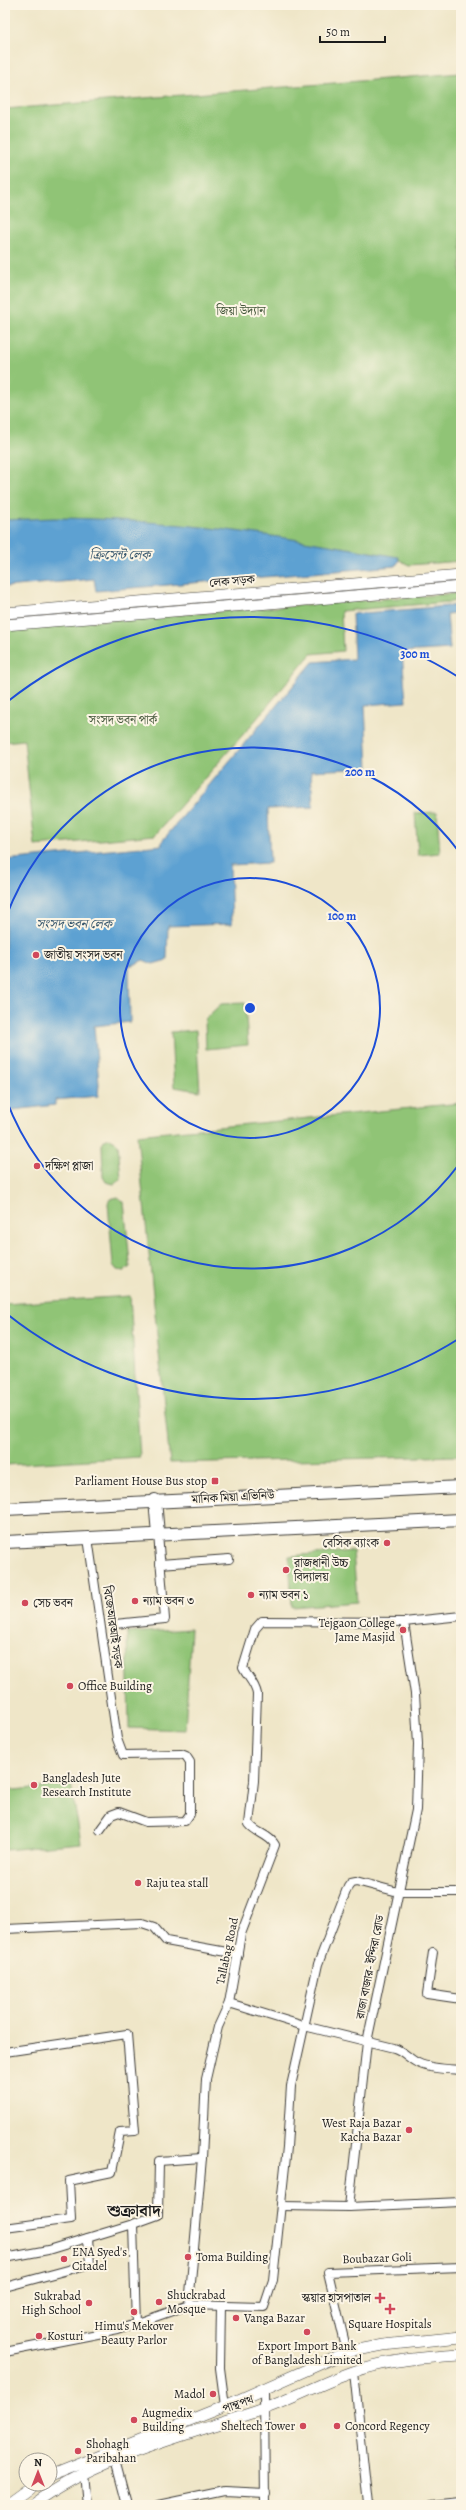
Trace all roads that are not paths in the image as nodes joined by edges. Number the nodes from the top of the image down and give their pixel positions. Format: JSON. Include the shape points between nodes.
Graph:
{"nodes":[{"id":1,"x":461,"y":575,"type":"edge"},
{"id":2,"x":461,"y":587,"type":"edge"},
{"id":3,"x":5,"y":613,"type":"edge"},
{"id":4,"x":5,"y":625,"type":"edge"},
{"id":5,"x":461,"y":1487,"type":"edge"},
{"id":6,"x":155,"y":1500,"type":"junction"},
{"id":7,"x":5,"y":1510,"type":"edge"},
{"id":8,"x":461,"y":1520,"type":"edge"},
{"id":9,"x":158,"y":1534,"type":"junction"},
{"id":10,"x":88,"y":1538,"type":"junction"},
{"id":11,"x":5,"y":1542,"type":"edge"},
{"id":12,"x":228,"y":1559,"type":"dead end"},
{"id":13,"x":160,"y":1564,"type":"junction"},
{"id":14,"x":461,"y":1616,"type":"edge"},
{"id":15,"x":404,"y":1622,"type":"junction"},
{"id":16,"x":115,"y":1624,"type":"dead end"},
{"id":17,"x":100,"y":1830,"type":"dead end"},
{"id":18,"x":398,"y":1892,"type":"junction"},
{"id":19,"x":461,"y":1892,"type":"edge"},
{"id":20,"x":5,"y":1929,"type":"edge"},
{"id":21,"x":433,"y":1952,"type":"dead end"},
{"id":22,"x":238,"y":1954,"type":"junction"},
{"id":23,"x":461,"y":1999,"type":"edge"},
{"id":24,"x":228,"y":2003,"type":"junction"},
{"id":25,"x":304,"y":2026,"type":"junction"},
{"id":26,"x":367,"y":2042,"type":"junction"},
{"id":27,"x":5,"y":2052,"type":"edge"},
{"id":28,"x":461,"y":2070,"type":"edge"},
{"id":29,"x":202,"y":2158,"type":"junction"},
{"id":30,"x":461,"y":2202,"type":"edge"},
{"id":31,"x":281,"y":2206,"type":"junction"},
{"id":32,"x":349,"y":2207,"type":"junction"},
{"id":33,"x":133,"y":2224,"type":"junction"},
{"id":34,"x":5,"y":2228,"type":"edge"},
{"id":35,"x":88,"y":2238,"type":"junction"},
{"id":36,"x":5,"y":2258,"type":"edge"},
{"id":37,"x":461,"y":2267,"type":"edge"},
{"id":38,"x":5,"y":2287,"type":"edge"},
{"id":39,"x":189,"y":2305,"type":"junction"},
{"id":40,"x":220,"y":2306,"type":"junction"},
{"id":41,"x":136,"y":2325,"type":"junction"},
{"id":42,"x":461,"y":2337,"type":"edge"},
{"id":43,"x":5,"y":2352,"type":"edge"},
{"id":44,"x":347,"y":2352,"type":"junction"},
{"id":45,"x":461,"y":2355,"type":"edge"},
{"id":46,"x":354,"y":2372,"type":"junction"},
{"id":47,"x":264,"y":2389,"type":"junction"},
{"id":48,"x":226,"y":2406,"type":"junction"},
{"id":49,"x":266,"y":2409,"type":"junction"},
{"id":50,"x":115,"y":2460,"type":"junction"},
{"id":51,"x":58,"y":2473,"type":"edge"},
{"id":52,"x":84,"y":2473,"type":"junction"},
{"id":53,"x":24,"y":2492,"type":"edge"},
{"id":54,"x":266,"y":2493,"type":"junction"},
{"id":55,"x":461,"y":2502,"type":"edge"},
{"id":56,"x":6,"y":2505,"type":"edge"},
{"id":57,"x":32,"y":2505,"type":"edge"},
{"id":58,"x":87,"y":2505,"type":"edge"},
{"id":59,"x":127,"y":2505,"type":"edge"},
{"id":60,"x":158,"y":2505,"type":"edge"},
{"id":61,"x":265,"y":2505,"type":"edge"},
{"id":62,"x":368,"y":2505,"type":"edge"},
{"id":63,"x":432,"y":2505,"type":"edge"}],
"edges":[{"from":1,"to":3,"type":"main road","name":"লেক সড়ক"},
{"from":2,"to":4,"type":"main road"},
{"from":5,"to":6,"type":"highway","name":"মানিক মিয়া এভিনিউ"},
{"from":6,"to":7,"type":"highway","name":"মানিক মিয়া এভিনিউ"},
{"from":6,"to":9,"type":"highway"},
{"from":8,"to":9,"type":"highway"},
{"from":9,"to":10,"type":"highway"},
{"from":9,"to":13,"type":"street"},
{"from":10,"to":11,"type":"highway"},
{"from":10,"to":17,"type":"street","name":"বিজেআরআই সড়ক","via":[[117,1739],[123,1755],[181,1754],[190,1762],[190,1814],[185,1821],[146,1822],[119,1812],[111,1815]]},
{"from":12,"to":13,"type":"street"},
{"from":13,"to":16,"type":"street","via":[[165,1619]]},
{"from":14,"to":15,"type":"street"},
{"from":15,"to":18,"type":"street","name":"রাজা বাজার- ইন্দিরা রোড","via":[[415,1694],[418,1744],[416,1810]]},
{"from":15,"to":22,"type":"street","name":"Tallabag Road","via":[[262,1621],[255,1629],[243,1668],[254,1683],[258,1694],[254,1782],[249,1824],[254,1830],[272,1838],[275,1845],[248,1911]]},
{"from":18,"to":19,"type":"street"},
{"from":18,"to":25,"type":"street","via":[[356,1881],[348,1886],[318,1964]]},
{"from":18,"to":26,"type":"street","name":"রাজা বাজার- ইন্দিরা রোড"},
{"from":20,"to":22,"type":"street","via":[[142,1923],[154,1927],[166,1941]]},
{"from":21,"to":23,"type":"street","via":[[427,1994]]},
{"from":22,"to":24,"type":"street","name":"Tallabag Road"},
{"from":24,"to":25,"type":"street"},
{"from":24,"to":29,"type":"street","name":"Tallabag Road","via":[[218,2027],[206,2079]]},
{"from":25,"to":26,"type":"street"},
{"from":25,"to":31,"type":"street","via":[[291,2086]]},
{"from":26,"to":28,"type":"street","via":[[404,2052],[417,2063]]},
{"from":26,"to":32,"type":"street","name":"রাজা বাজার- ইন্দিরা রোড"},
{"from":27,"to":34,"type":"street","via":[[127,2034],[135,2131],[120,2132],[112,2172],[69,2181],[72,2219]]},
{"from":29,"to":33,"type":"street","via":[[159,2161],[158,2215]]},
{"from":29,"to":39,"type":"street","name":"Tallabag Road"},
{"from":30,"to":32,"type":"street"},
{"from":31,"to":32,"type":"street"},
{"from":31,"to":40,"type":"street","via":[[273,2280],[265,2306]]},
{"from":33,"to":35,"type":"street"},
{"from":33,"to":41,"type":"street"},
{"from":35,"to":36,"type":"street","via":[[48,2250]]},
{"from":35,"to":38,"type":"street","via":[[90,2264]]},
{"from":37,"to":44,"type":"street","name":"Boubazar Goli","via":[[328,2272]]},
{"from":39,"to":40,"type":"street"},
{"from":39,"to":41,"type":"street"},
{"from":40,"to":48,"type":"street","via":[[220,2368]]},
{"from":41,"to":43,"type":"street"},
{"from":42,"to":44,"type":"main road","name":"পান্থপথ","via":[[383,2345]]},
{"from":44,"to":47,"type":"main road","name":"পান্থপথ"},
{"from":45,"to":46,"type":"main road","name":"পান্থপথ","via":[[381,2365]]},
{"from":46,"to":49,"type":"main road","name":"পান্থপথ"},
{"from":46,"to":62,"type":"street"},
{"from":47,"to":48,"type":"main road","name":"পান্থপথ"},
{"from":47,"to":49,"type":"street"},
{"from":48,"to":51,"type":"main road","name":"পান্থপথ"},
{"from":49,"to":50,"type":"main road","name":"পান্থপথ"},
{"from":49,"to":54,"type":"street"},
{"from":50,"to":52,"type":"main road","name":"পান্থপথ"},
{"from":50,"to":59,"type":"street"},
{"from":52,"to":57,"type":"main road","name":"পান্থপথ"},
{"from":52,"to":58,"type":"street"},
{"from":53,"to":56,"type":"main road"},
{"from":54,"to":60,"type":"street","via":[[224,2491]]},
{"from":54,"to":61,"type":"street"},
{"from":55,"to":63,"type":"street"}]}
